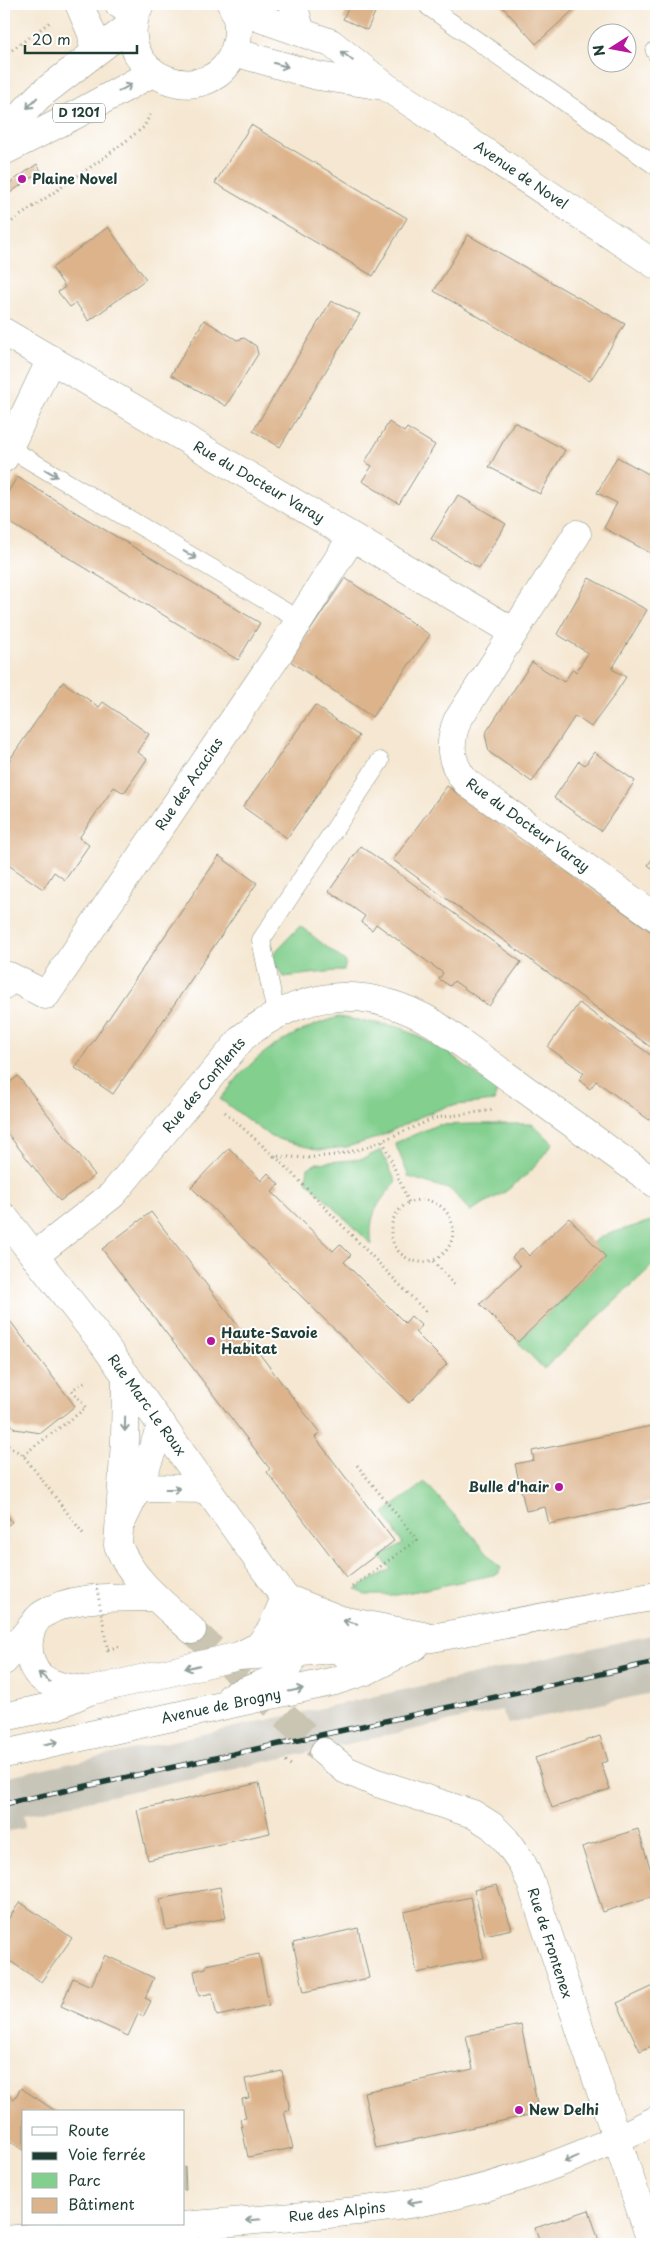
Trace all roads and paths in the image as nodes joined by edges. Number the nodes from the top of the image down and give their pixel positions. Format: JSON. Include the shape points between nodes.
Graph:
{"nodes":[{"id":1,"x":14,"y":4,"type":"edge"},
{"id":2,"x":79,"y":4,"type":"edge"},
{"id":3,"x":292,"y":4,"type":"edge"},
{"id":4,"x":428,"y":4,"type":"edge"},
{"id":5,"x":232,"y":6,"type":"edge"},
{"id":6,"x":4,"y":11,"type":"edge"},
{"id":7,"x":132,"y":12,"type":"edge"},
{"id":8,"x":54,"y":19,"type":"dead end"},
{"id":9,"x":301,"y":32,"type":"junction"},
{"id":10,"x":94,"y":52,"type":"junction"},
{"id":11,"x":234,"y":52,"type":"junction"},
{"id":12,"x":4,"y":56,"type":"edge"},
{"id":13,"x":159,"y":77,"type":"junction"},
{"id":14,"x":386,"y":86,"type":"junction"},
{"id":15,"x":4,"y":134,"type":"edge"},
{"id":16,"x":4,"y":151,"type":"edge"},
{"id":17,"x":656,"y":166,"type":"edge"},
{"id":18,"x":4,"y":227,"type":"edge"},
{"id":19,"x":656,"y":265,"type":"edge"},
{"id":20,"x":4,"y":332,"type":"edge"},
{"id":21,"x":51,"y":359,"type":"junction"},
{"id":22,"x":6,"y":453,"type":"edge"},
{"id":23,"x":577,"y":534,"type":"dead end"},
{"id":24,"x":352,"y":537,"type":"junction"},
{"id":25,"x":299,"y":620,"type":"junction"},
{"id":26,"x":514,"y":632,"type":"junction"},
{"id":27,"x":380,"y":761,"type":"dead end"},
{"id":28,"x":656,"y":917,"type":"edge"},
{"id":29,"x":5,"y":978,"type":"edge"},
{"id":30,"x":276,"y":1014,"type":"junction"},
{"id":31,"x":200,"y":1089,"type":"junction"},
{"id":32,"x":496,"y":1110,"type":"dead end"},
{"id":33,"x":383,"y":1141,"type":"junction"},
{"id":34,"x":274,"y":1156,"type":"junction"},
{"id":35,"x":656,"y":1184,"type":"edge"},
{"id":36,"x":409,"y":1203,"type":"junction"},
{"id":37,"x":4,"y":1217,"type":"edge"},
{"id":38,"x":34,"y":1256,"type":"junction"},
{"id":39,"x":434,"y":1261,"type":"junction"},
{"id":40,"x":454,"y":1285,"type":"dead end"},
{"id":41,"x":428,"y":1314,"type":"dead end"},
{"id":42,"x":95,"y":1375,"type":"dead end"},
{"id":43,"x":126,"y":1376,"type":"junction"},
{"id":44,"x":162,"y":1424,"type":"junction"},
{"id":45,"x":4,"y":1443,"type":"edge"},
{"id":46,"x":23,"y":1455,"type":"junction"},
{"id":47,"x":356,"y":1464,"type":"dead end"},
{"id":48,"x":138,"y":1488,"type":"junction"},
{"id":49,"x":207,"y":1489,"type":"junction"},
{"id":50,"x":117,"y":1532,"type":"junction"},
{"id":51,"x":88,"y":1541,"type":"dead end"},
{"id":52,"x":96,"y":1584,"type":"dead end"},
{"id":53,"x":656,"y":1596,"type":"edge"},
{"id":54,"x":156,"y":1597,"type":"junction"},
{"id":55,"x":285,"y":1598,"type":"junction"},
{"id":56,"x":316,"y":1610,"type":"junction"},
{"id":57,"x":32,"y":1626,"type":"junction"},
{"id":58,"x":192,"y":1630,"type":"tunnel mouth"},
{"id":59,"x":432,"y":1638,"type":"junction"},
{"id":60,"x":107,"y":1644,"type":"dead end"},
{"id":61,"x":338,"y":1649,"type":"junction"},
{"id":62,"x":293,"y":1653,"type":"junction"},
{"id":63,"x":239,"y":1656,"type":"junction"},
{"id":64,"x":4,"y":1661,"type":"edge"},
{"id":65,"x":366,"y":1671,"type":"junction"},
{"id":66,"x":90,"y":1691,"type":"junction"},
{"id":67,"x":197,"y":1711,"type":"junction"},
{"id":68,"x":4,"y":1717,"type":"edge"},
{"id":69,"x":324,"y":1752,"type":"tunnel mouth"},
{"id":70,"x":4,"y":1754,"type":"edge"},
{"id":71,"x":656,"y":2120,"type":"edge"},
{"id":72,"x":616,"y":2140,"type":"junction"},
{"id":73,"x":185,"y":2225,"type":"edge"},
{"id":74,"x":172,"y":2226,"type":"edge"},
{"id":75,"x":4,"y":2240,"type":"edge"},
{"id":76,"x":652,"y":2244,"type":"edge"}],
"edges":[{"from":1,"to":6,"type":"path"},
{"from":2,"to":10,"type":"street","via":[[92,34]]},
{"from":3,"to":9,"type":"street"},
{"from":4,"to":17,"type":"lane"},
{"from":5,"to":9,"type":"street","name":"Avenue de Novel"},
{"from":5,"to":11,"type":"street","via":[[238,23]]},
{"from":7,"to":10,"type":"street","number":"D 1201"},
{"from":7,"to":13,"type":"street","via":[[132,38],[136,51],[142,63]]},
{"from":8,"to":12,"type":"path"},
{"from":14,"to":9,"type":"street","name":"Avenue de Novel","one_way":true,"via":[[331,43]]},
{"from":10,"to":15,"type":"street","number":"D 1201","one_way":true,"via":[[40,96]]},
{"from":11,"to":13,"type":"street","via":[[226,66],[198,83],[182,84]]},
{"from":11,"to":14,"type":"street","name":"Avenue de Novel","one_way":true,"via":[[318,76]]},
{"from":16,"to":13,"type":"street","number":"D 1201","one_way":true},
{"from":13,"to":18,"type":"path","via":[[144,127]]},
{"from":14,"to":19,"type":"street","name":"Avenue de Novel"},
{"from":20,"to":21,"type":"street","name":"Rue du Docteur Varay"},
{"from":21,"to":22,"type":"street"},
{"from":21,"to":24,"type":"street","name":"Rue du Docteur Varay"},
{"from":22,"to":25,"type":"lane","one_way":true},
{"from":23,"to":26,"type":"street","name":"Rue du Docteur Varay"},
{"from":24,"to":25,"type":"street","name":"Rue des Acacias"},
{"from":24,"to":26,"type":"street","name":"Rue du Docteur Varay"},
{"from":25,"to":29,"type":"street","name":"Rue des Acacias","via":[[46,995]]},
{"from":26,"to":28,"type":"street","name":"Rue du Docteur Varay","via":[[457,721],[451,736],[454,764],[467,783]]},
{"from":27,"to":30,"type":"lane","via":[[261,940]]},
{"from":30,"to":31,"type":"street","name":"Rue des Conflents","via":[[243,1037]]},
{"from":30,"to":35,"type":"street","name":"Rue des Conflents","via":[[314,1000],[341,996],[390,1003],[413,1012],[435,1024]]},
{"from":31,"to":34,"type":"path"},
{"from":31,"to":38,"type":"street","name":"Rue des Conflents","via":[[112,1195]]},
{"from":32,"to":33,"type":"path","via":[[435,1118]]},
{"from":33,"to":34,"type":"path","via":[[335,1155],[305,1158]]},
{"from":33,"to":36,"type":"path"},
{"from":34,"to":41,"type":"path"},
{"from":36,"to":39,"type":"path","via":[[392,1221],[392,1241],[397,1250],[414,1262]]},
{"from":36,"to":39,"type":"path","via":[[425,1200],[435,1203],[450,1218],[453,1238],[449,1248]]},
{"from":37,"to":38,"type":"street","name":"Rue Marc Le Roux"},
{"from":38,"to":43,"type":"street","name":"Rue Marc Le Roux"},
{"from":39,"to":40,"type":"path"},
{"from":42,"to":46,"type":"path","via":[[72,1390],[86,1408]]},
{"from":43,"to":44,"type":"street","name":"Rue Marc Le Roux"},
{"from":43,"to":50,"type":"street","one_way":true,"via":[[125,1440]]},
{"from":44,"to":48,"type":"street"},
{"from":44,"to":49,"type":"street","name":"Rue Marc Le Roux"},
{"from":45,"to":46,"type":"path"},
{"from":46,"to":51,"type":"path"},
{"from":47,"to":56,"type":"path","via":[[417,1540]]},
{"from":48,"to":49,"type":"street","one_way":true},
{"from":48,"to":50,"type":"street"},
{"from":49,"to":55,"type":"street","name":"Rue Marc Le Roux"},
{"from":50,"to":54,"type":"street","via":[[123,1558],[141,1584]]},
{"from":52,"to":60,"type":"path","bridge":true},
{"from":53,"to":59,"type":"street","name":"Avenue de Brogny"},
{"from":54,"to":57,"type":"street","via":[[83,1600],[42,1615]]},
{"from":54,"to":58,"type":"street"},
{"from":55,"to":56,"type":"street"},
{"from":55,"to":61,"type":"street","name":"Rue Marc Le Roux"},
{"from":55,"to":62,"type":"street","via":[[293,1625]]},
{"from":55,"to":63,"type":"street","via":[[260,1646]]},
{"from":59,"to":56,"type":"street","one_way":true,"via":[[358,1624]]},
{"from":57,"to":64,"type":"street"},
{"from":66,"to":57,"type":"street","one_way":true,"via":[[55,1686],[40,1677],[30,1658]]},
{"from":59,"to":61,"type":"street","name":"Avenue de Brogny"},
{"from":59,"to":65,"type":"street","name":"Avenue de Brogny"},
{"from":61,"to":62,"type":"street","name":"Avenue de Brogny"},
{"from":61,"to":65,"type":"street","name":"Rue Marc Le Roux"},
{"from":62,"to":63,"type":"street","name":"Avenue de Brogny"},
{"from":62,"to":67,"type":"street","via":[[287,1668],[279,1676]]},
{"from":63,"to":66,"type":"street","name":"Avenue de Brogny","one_way":true},
{"from":67,"to":65,"type":"street","name":"Avenue de Brogny","one_way":true,"via":[[335,1682]]},
{"from":66,"to":68,"type":"street","name":"Avenue de Brogny","via":[[55,1706]]},
{"from":70,"to":67,"type":"street","name":"Avenue de Brogny","one_way":true},
{"from":69,"to":72,"type":"street","name":"Rue de Frontenex","via":[[346,1770],[374,1782],[473,1814],[506,1839],[531,1883]]},
{"from":71,"to":72,"type":"street","name":"Rue des Alpins"},
{"from":72,"to":73,"type":"street","name":"Rue des Alpins","one_way":true,"via":[[562,2163],[453,2196],[363,2210]]},
{"from":72,"to":76,"type":"street","name":"Rue de Frontenex"},
{"from":74,"to":75,"type":"street","name":"Rue des Alpins","one_way":true}]}
